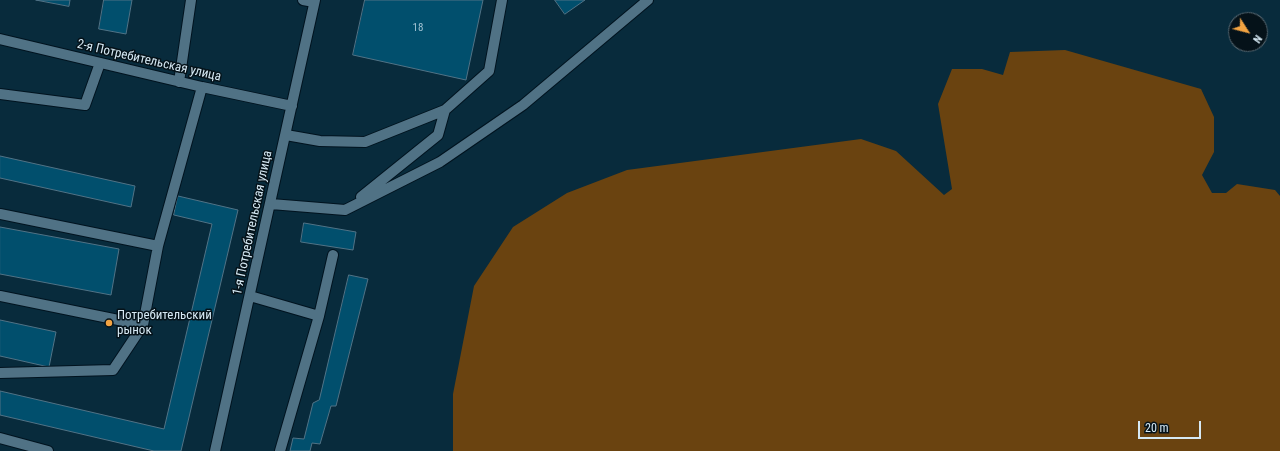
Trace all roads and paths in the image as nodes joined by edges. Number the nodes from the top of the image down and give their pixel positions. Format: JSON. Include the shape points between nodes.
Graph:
{"nodes":[{"id":1,"x":191,"y":0,"type":"edge"},
{"id":2,"x":303,"y":0,"type":"edge"},
{"id":3,"x":502,"y":0,"type":"edge"},
{"id":4,"x":648,"y":0,"type":"edge"},
{"id":5,"x":314,"y":1,"type":"edge"},
{"id":6,"x":0,"y":39,"type":"edge"},
{"id":7,"x":100,"y":63,"type":"junction"},
{"id":8,"x":180,"y":82,"type":"junction"},
{"id":9,"x":202,"y":87,"type":"junction"},
{"id":10,"x":0,"y":94,"type":"edge"},
{"id":11,"x":292,"y":106,"type":"junction"},
{"id":12,"x":445,"y":110,"type":"junction"},
{"id":13,"x":286,"y":135,"type":"junction"},
{"id":14,"x":271,"y":204,"type":"junction"},
{"id":15,"x":346,"y":210,"type":"junction"},
{"id":16,"x":0,"y":214,"type":"edge"},
{"id":17,"x":158,"y":246,"type":"junction"},
{"id":18,"x":333,"y":255,"type":"dead end"},
{"id":19,"x":0,"y":296,"type":"edge"},
{"id":20,"x":250,"y":296,"type":"junction"},
{"id":21,"x":319,"y":316,"type":"junction"},
{"id":22,"x":143,"y":324,"type":"junction"},
{"id":23,"x":0,"y":373,"type":"edge"},
{"id":24,"x":0,"y":438,"type":"edge"},
{"id":25,"x":48,"y":451,"type":"edge"},
{"id":26,"x":215,"y":451,"type":"edge"},
{"id":27,"x":280,"y":451,"type":"edge"}],
"edges":[{"from":1,"to":8,"type":"street"},
{"from":2,"to":5,"type":"street"},
{"from":3,"to":12,"type":"street","via":[[489,71]]},
{"from":4,"to":15,"type":"street","via":[[523,106],[440,162]]},
{"from":5,"to":11,"type":"street","name":"1-я Потребительская улица"},
{"from":6,"to":7,"type":"street","name":"2-я Потребительская улица"},
{"from":7,"to":8,"type":"street","name":"2-я Потребительская улица"},
{"from":7,"to":10,"type":"street","via":[[85,106]]},
{"from":8,"to":9,"type":"street","name":"2-я Потребительская улица"},
{"from":9,"to":11,"type":"street","name":"2-я Потребительская улица"},
{"from":9,"to":17,"type":"street"},
{"from":11,"to":13,"type":"street","name":"1-я Потребительская улица"},
{"from":12,"to":13,"type":"street","via":[[365,142],[320,141]]},
{"from":12,"to":15,"type":"street","via":[[438,135]]},
{"from":13,"to":14,"type":"street","name":"1-я Потребительская улица"},
{"from":14,"to":15,"type":"street"},
{"from":14,"to":20,"type":"street","name":"1-я Потребительская улица"},
{"from":16,"to":17,"type":"street"},
{"from":17,"to":22,"type":"street"},
{"from":18,"to":21,"type":"street"},
{"from":19,"to":22,"type":"street"},
{"from":20,"to":21,"type":"street"},
{"from":20,"to":26,"type":"street","name":"1-я Потребительская улица"},
{"from":21,"to":27,"type":"street"},
{"from":22,"to":23,"type":"street","via":[[113,370]]},
{"from":24,"to":25,"type":"street"}]}
